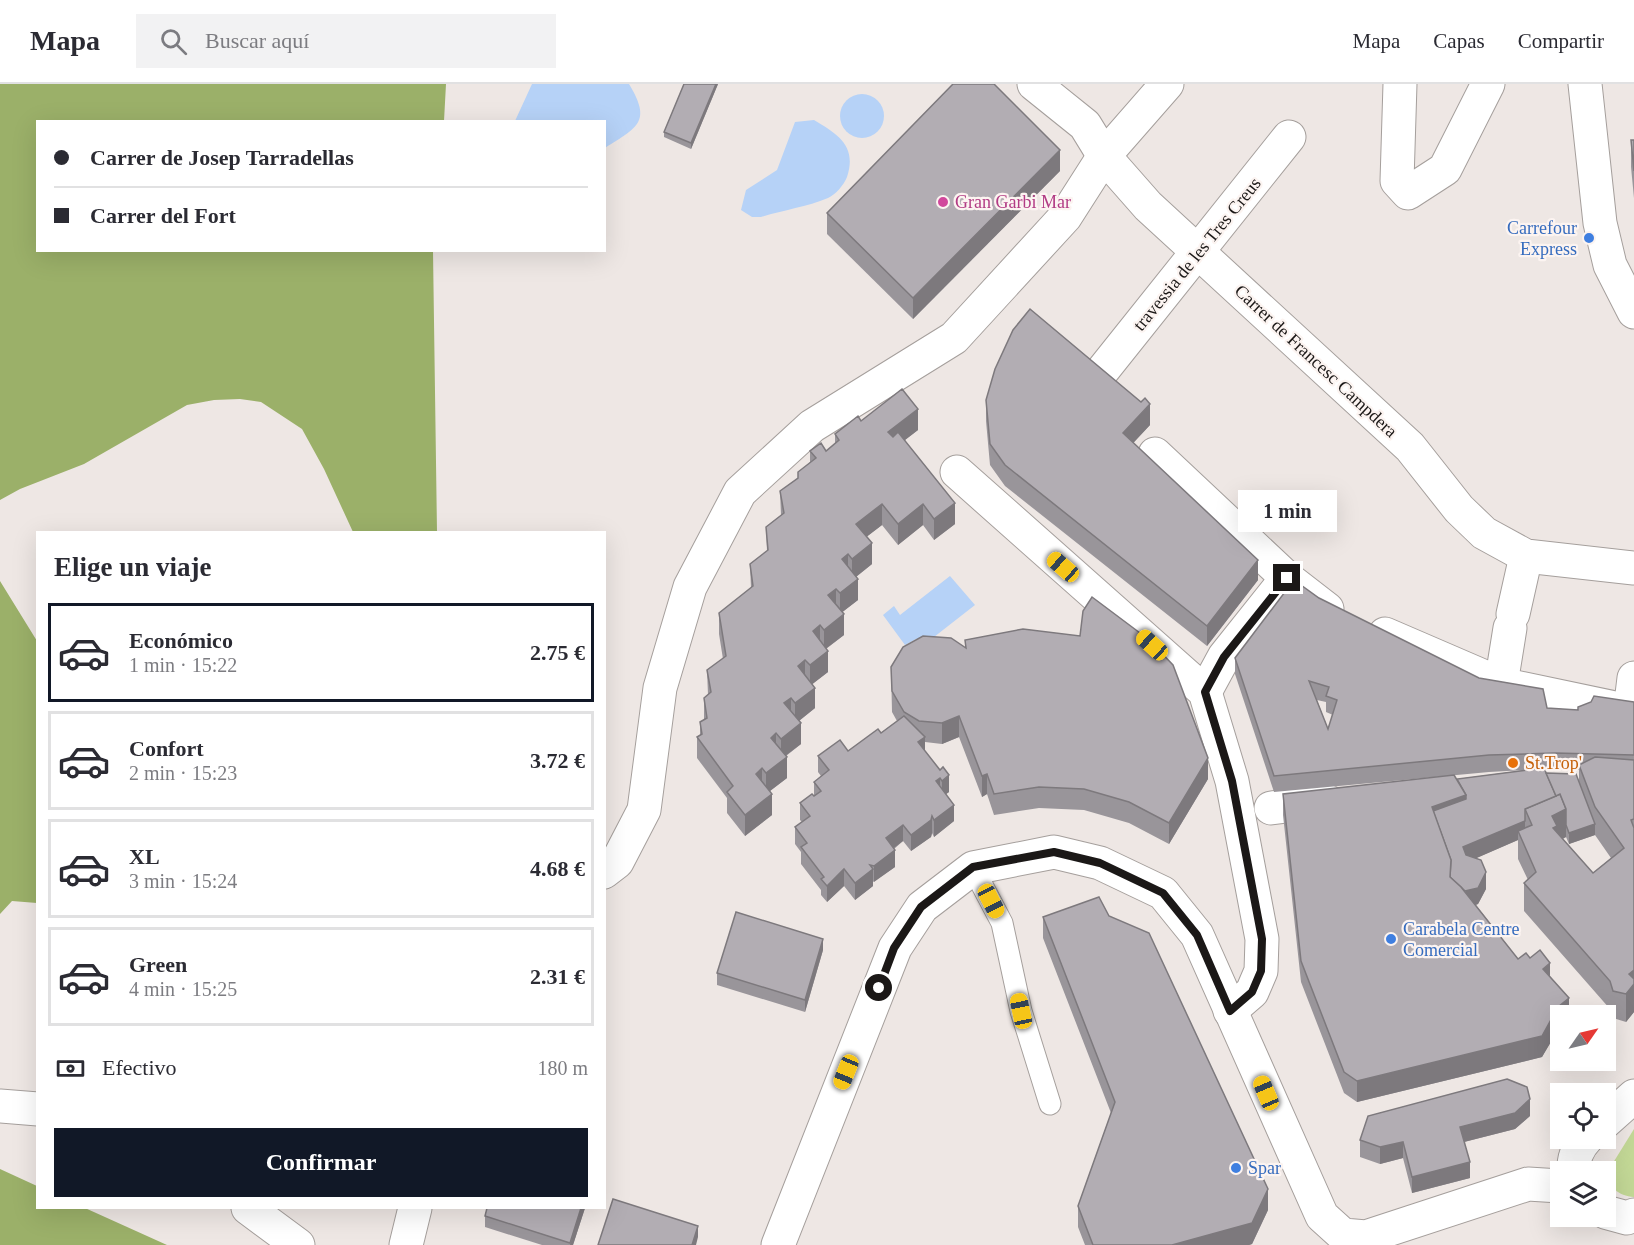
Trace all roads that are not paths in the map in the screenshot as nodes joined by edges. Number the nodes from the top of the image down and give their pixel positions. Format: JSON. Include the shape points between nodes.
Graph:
{"nodes":[{"id":1,"x":1034,"y":84,"type":"edge"},
{"id":2,"x":1167,"y":84,"type":"edge"},
{"id":3,"x":1400,"y":84,"type":"edge"},
{"id":4,"x":1488,"y":84,"type":"edge"},
{"id":5,"x":1585,"y":84,"type":"edge"},
{"id":6,"x":1289,"y":137,"type":"dead end"},
{"id":7,"x":1104,"y":156,"type":"junction"},
{"id":8,"x":1198,"y":253,"type":"junction"},
{"id":9,"x":1634,"y":312,"type":"edge"},
{"id":10,"x":1103,"y":370,"type":"edge"},
{"id":11,"x":1155,"y":454,"type":"dead end"},
{"id":12,"x":957,"y":472,"type":"dead end"},
{"id":13,"x":1526,"y":556,"type":"junction"},
{"id":14,"x":1634,"y":568,"type":"edge"},
{"id":15,"x":1287,"y":578,"type":"junction"},
{"id":16,"x":1634,"y":678,"type":"edge"},
{"id":17,"x":1501,"y":684,"type":"junction"},
{"id":18,"x":1205,"y":692,"type":"junction"},
{"id":19,"x":1632,"y":712,"type":"edge"},
{"id":20,"x":1352,"y":798,"type":"edge"},
{"id":21,"x":1271,"y":808,"type":"dead end"},
{"id":22,"x":973,"y":867,"type":"junction"},
{"id":23,"x":606,"y":870,"type":"edge"},
{"id":24,"x":1230,"y":1011,"type":"junction"},
{"id":25,"x":1634,"y":1096,"type":"edge"},
{"id":26,"x":1050,"y":1104,"type":"dead end"},
{"id":27,"x":0,"y":1106,"type":"edge"},
{"id":28,"x":36,"y":1109,"type":"edge"},
{"id":29,"x":1616,"y":1112,"type":"edge"},
{"id":30,"x":1550,"y":1185,"type":"edge"},
{"id":31,"x":249,"y":1209,"type":"edge"},
{"id":32,"x":415,"y":1209,"type":"edge"},
{"id":33,"x":1616,"y":1215,"type":"edge"},
{"id":34,"x":1634,"y":1215,"type":"edge"},
{"id":35,"x":298,"y":1245,"type":"edge"},
{"id":36,"x":406,"y":1245,"type":"edge"},
{"id":37,"x":778,"y":1245,"type":"edge"}],
"edges":[{"from":1,"to":7,"type":"street","name":"Carrer de Francesc Campdera","via":[[1085,125]]},
{"from":2,"to":7,"type":"street"},
{"from":3,"to":4,"type":"street","via":[[1397,181],[1408,193],[1445,169]]},
{"from":5,"to":9,"type":"street","via":[[1600,223],[1610,265]]},
{"from":6,"to":8,"type":"street","name":"travessia de les Tres Creus"},
{"from":7,"to":8,"type":"street","name":"Carrer de Francesc Campdera","via":[[1148,206]]},
{"from":7,"to":23,"type":"street","via":[[1065,218],[954,338],[812,426],[740,492],[690,587],[660,688],[644,810],[617,862]]},
{"from":8,"to":10,"type":"street","name":"travessia de les Tres Creus"},
{"from":8,"to":13,"type":"street","name":"Carrer de Francesc Campdera","via":[[1410,447],[1459,509],[1484,533]]},
{"from":11,"to":15,"type":"street"},
{"from":12,"to":18,"type":"street"},
{"from":13,"to":14,"type":"street","name":"Carrer de Francesc Campdera"},
{"from":13,"to":17,"type":"street"},
{"from":15,"to":17,"type":"street","via":[[1324,608]]},
{"from":15,"to":18,"type":"street","via":[[1224,657]]},
{"from":16,"to":19,"type":"street"},
{"from":17,"to":19,"type":"street"},
{"from":18,"to":24,"type":"street","via":[[1232,781],[1262,939],[1261,971],[1252,992]]},
{"from":20,"to":21,"type":"street"},
{"from":22,"to":24,"type":"street","via":[[1054,852],[1100,863],[1163,893],[1197,935]]},
{"from":22,"to":26,"type":"lane","via":[[1002,923],[1021,1011]]},
{"from":22,"to":37,"type":"street","via":[[921,907],[894,948]]},
{"from":24,"to":30,"type":"street","via":[[1322,1216],[1342,1234],[1366,1237],[1528,1184]]},
{"from":25,"to":29,"type":"street"},
{"from":27,"to":28,"type":"street"},
{"from":31,"to":35,"type":"street"},
{"from":32,"to":36,"type":"street"},
{"from":33,"to":34,"type":"street"}]}
